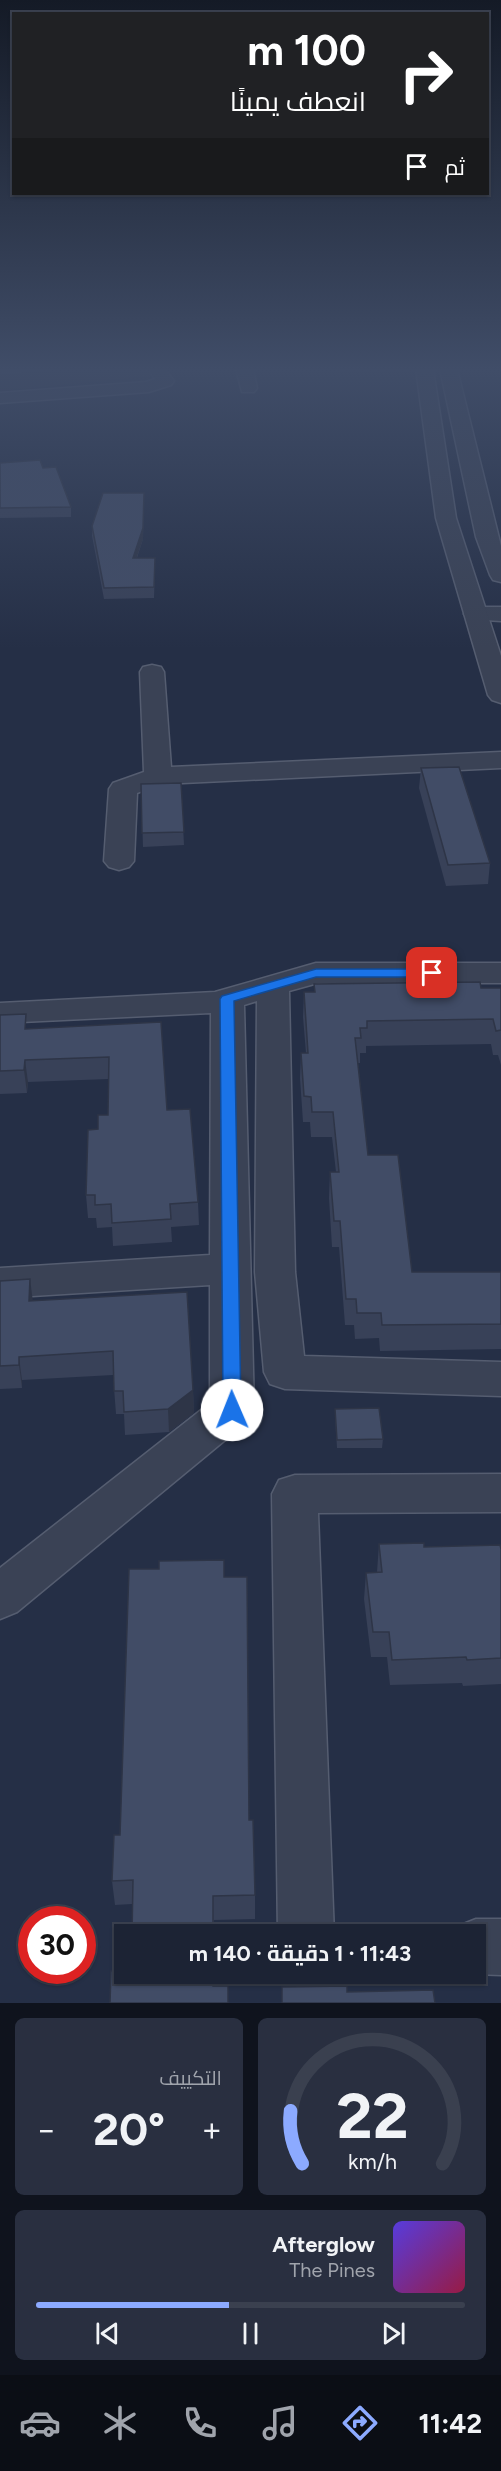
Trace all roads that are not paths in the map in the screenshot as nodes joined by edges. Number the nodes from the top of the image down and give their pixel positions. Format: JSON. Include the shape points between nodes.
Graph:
{"nodes":[{"id":1,"x":438,"y":462,"type":"edge"},
{"id":2,"x":470,"y":462,"type":"edge"},
{"id":3,"x":501,"y":575,"type":"edge"},
{"id":4,"x":476,"y":614,"type":"junction"},
{"id":5,"x":501,"y":614,"type":"edge"},
{"id":6,"x":152,"y":672,"type":"dead end"},
{"id":7,"x":501,"y":695,"type":"edge"},
{"id":8,"x":501,"y":760,"type":"edge"},
{"id":9,"x":158,"y":776,"type":"junction"},
{"id":10,"x":119,"y":861,"type":"dead end"},
{"id":11,"x":501,"y":973,"type":"edge"},
{"id":12,"x":273,"y":986,"type":"junction"},
{"id":13,"x":227,"y":999,"type":"junction"},
{"id":14,"x":0,"y":1013,"type":"edge"},
{"id":15,"x":230,"y":1269,"type":"junction"},
{"id":16,"x":0,"y":1283,"type":"edge"},
{"id":17,"x":501,"y":1379,"type":"edge"},
{"id":18,"x":501,"y":1493,"type":"edge"},
{"id":19,"x":0,"y":1597,"type":"edge"},
{"id":20,"x":306,"y":1924,"type":"edge"}],
"edges":[{"from":1,"to":4,"type":"street","via":[[447,518]]},
{"from":2,"to":3,"type":"street","via":[[487,537]]},
{"from":4,"to":5,"type":"street"},
{"from":4,"to":7,"type":"street"},
{"from":6,"to":9,"type":"street"},
{"from":8,"to":9,"type":"street"},
{"from":9,"to":10,"type":"street","via":[[123,789]]},
{"from":11,"to":12,"type":"street","via":[[316,973]]},
{"from":12,"to":13,"type":"street"},
{"from":12,"to":17,"type":"street","via":[[275,1272],[285,1372]]},
{"from":13,"to":14,"type":"street"},
{"from":13,"to":15,"type":"street"},
{"from":15,"to":16,"type":"street"},
{"from":15,"to":19,"type":"street","via":[[232,1410]]},
{"from":18,"to":20,"type":"street","via":[[295,1494]]}]}
